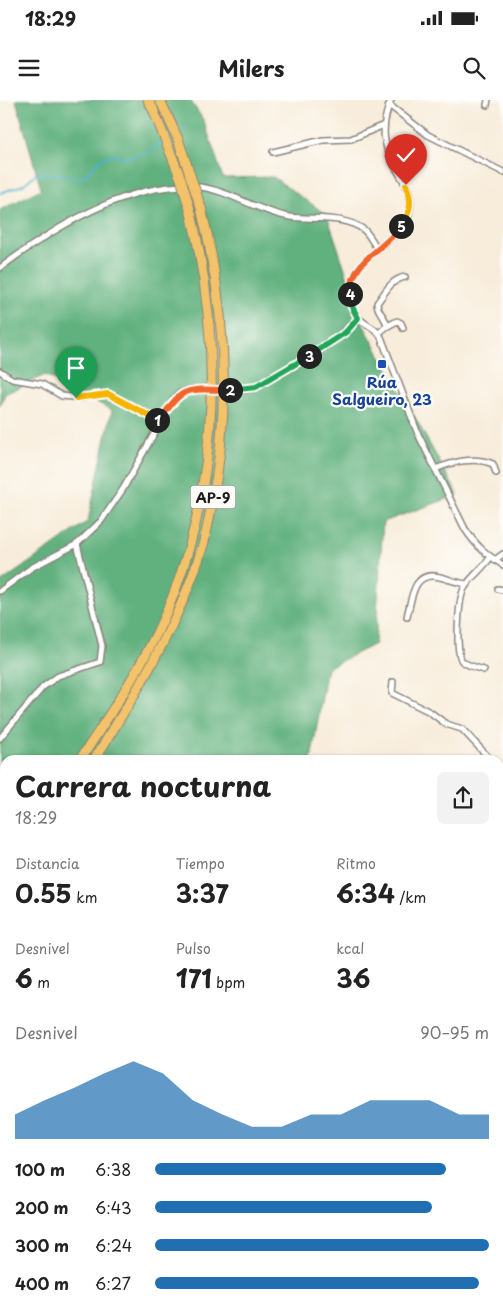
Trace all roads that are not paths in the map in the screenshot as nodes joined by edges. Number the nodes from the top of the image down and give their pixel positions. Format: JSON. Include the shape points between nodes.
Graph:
{"nodes":[{"id":1,"x":148,"y":100,"type":"edge"},
{"id":2,"x":162,"y":102,"type":"edge"},
{"id":3,"x":390,"y":102,"type":"edge"},
{"id":4,"x":384,"y":125,"type":"junction"},
{"id":5,"x":273,"y":152,"type":"dead end"},
{"id":6,"x":503,"y":172,"type":"edge"},
{"id":7,"x":377,"y":248,"type":"junction"},
{"id":8,"x":0,"y":268,"type":"edge"},
{"id":9,"x":405,"y":277,"type":"dead end"},
{"id":10,"x":358,"y":318,"type":"junction"},
{"id":11,"x":387,"y":326,"type":"junction"},
{"id":12,"x":403,"y":328,"type":"dead end"},
{"id":13,"x":379,"y":333,"type":"junction"},
{"id":14,"x":0,"y":370,"type":"edge"},
{"id":15,"x":160,"y":421,"type":"junction"},
{"id":16,"x":435,"y":469,"type":"junction"},
{"id":17,"x":496,"y":472,"type":"dead end"},
{"id":18,"x":77,"y":544,"type":"junction"},
{"id":19,"x":503,"y":554,"type":"edge"},
{"id":20,"x":493,"y":559,"type":"junction"},
{"id":21,"x":503,"y":565,"type":"edge"},
{"id":22,"x":467,"y":584,"type":"junction"},
{"id":23,"x":0,"y":592,"type":"edge"},
{"id":24,"x":407,"y":616,"type":"dead end"},
{"id":25,"x":484,"y":670,"type":"dead end"},
{"id":26,"x":393,"y":682,"type":"dead end"},
{"id":27,"x":0,"y":738,"type":"edge"},
{"id":28,"x":83,"y":755,"type":"edge"},
{"id":29,"x":97,"y":755,"type":"edge"},
{"id":30,"x":486,"y":755,"type":"edge"}],
"edges":[{"from":1,"to":28,"type":"highway","number":"AP-9","bridge":true,"via":[[191,212],[203,270],[212,380],[207,461],[190,540],[173,596],[147,650]]},
{"from":2,"to":29,"type":"highway","number":"AP-9","bridge":true,"via":[[201,208],[214,268],[223,380],[220,463],[204,544],[183,601],[156,656]]},
{"from":3,"to":4,"type":"street"},
{"from":3,"to":6,"type":"street","via":[[428,135]]},
{"from":4,"to":5,"type":"street","via":[[351,139],[323,140]]},
{"from":4,"to":7,"type":"street","via":[[389,156],[406,185],[410,206],[399,230]]},
{"from":7,"to":8,"type":"street","via":[[366,232],[357,226],[289,216],[199,187],[173,188],[145,191],[89,212],[62,225]]},
{"from":7,"to":10,"type":"street","via":[[360,264],[351,282],[351,305]]},
{"from":9,"to":11,"type":"street","via":[[390,284],[377,303]]},
{"from":10,"to":13,"type":"street"},
{"from":10,"to":15,"type":"street","bridge":true,"via":[[328,345],[256,387],[180,393]]},
{"from":11,"to":12,"type":"street","via":[[397,322]]},
{"from":11,"to":13,"type":"street"},
{"from":13,"to":16,"type":"street","via":[[411,418]]},
{"from":14,"to":15,"type":"street","via":[[12,379],[42,384],[62,396],[83,398],[108,394]]},
{"from":15,"to":18,"type":"street","via":[[114,505]]},
{"from":16,"to":17,"type":"street","via":[[467,460],[493,464]]},
{"from":16,"to":20,"type":"street","via":[[474,543]]},
{"from":18,"to":23,"type":"street","via":[[31,568]]},
{"from":18,"to":27,"type":"street","via":[[102,646],[100,662],[58,676],[43,687]]},
{"from":19,"to":20,"type":"street"},
{"from":20,"to":21,"type":"street"},
{"from":20,"to":22,"type":"street"},
{"from":22,"to":24,"type":"street","via":[[428,575],[422,578],[416,583]]},
{"from":22,"to":25,"type":"street","via":[[462,592],[458,653],[462,661]]},
{"from":26,"to":30,"type":"street","via":[[392,693],[446,724],[459,727]]}]}
